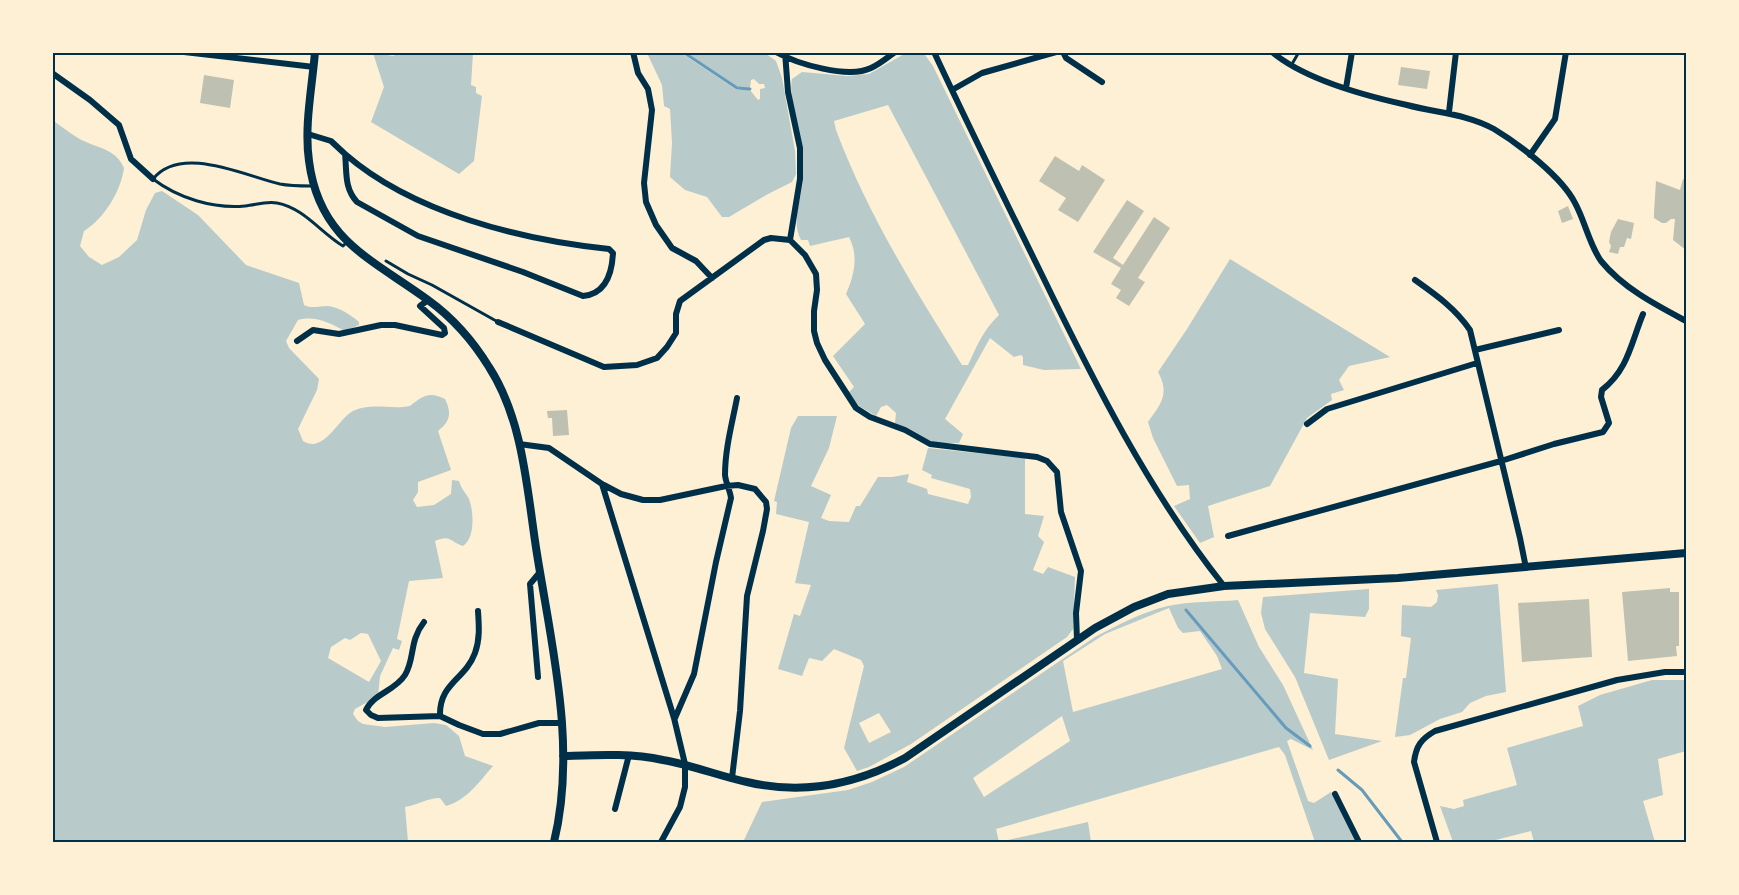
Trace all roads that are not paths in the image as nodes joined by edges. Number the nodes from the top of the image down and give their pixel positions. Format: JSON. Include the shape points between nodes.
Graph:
{"nodes":[{"id":1,"x":184,"y":52,"type":"edge"},
{"id":2,"x":246,"y":52,"type":"edge"},
{"id":3,"x":315,"y":52,"type":"edge"},
{"id":4,"x":633,"y":52,"type":"edge"},
{"id":5,"x":776,"y":52,"type":"edge"},
{"id":6,"x":895,"y":52,"type":"edge"},
{"id":7,"x":934,"y":52,"type":"edge"},
{"id":8,"x":1056,"y":52,"type":"edge"},
{"id":9,"x":1064,"y":52,"type":"edge"},
{"id":10,"x":1272,"y":52,"type":"edge"},
{"id":11,"x":1299,"y":52,"type":"edge"},
{"id":12,"x":1352,"y":52,"type":"edge"},
{"id":13,"x":1456,"y":52,"type":"edge"},
{"id":14,"x":1566,"y":52,"type":"edge"},
{"id":15,"x":785,"y":55,"type":"edge"},
{"id":16,"x":245,"y":61,"type":"junction"},
{"id":17,"x":1291,"y":66,"type":"junction"},
{"id":18,"x":314,"y":67,"type":"junction"},
{"id":19,"x":52,"y":73,"type":"edge"},
{"id":20,"x":1102,"y":82,"type":"dead end"},
{"id":21,"x":1346,"y":88,"type":"junction"},
{"id":22,"x":952,"y":90,"type":"junction"},
{"id":23,"x":1449,"y":112,"type":"junction"},
{"id":24,"x":308,"y":134,"type":"junction"},
{"id":25,"x":345,"y":154,"type":"junction"},
{"id":26,"x":1530,"y":155,"type":"junction"},
{"id":27,"x":153,"y":179,"type":"junction"},
{"id":28,"x":314,"y":186,"type":"junction"},
{"id":29,"x":790,"y":240,"type":"junction"},
{"id":30,"x":347,"y":242,"type":"junction"},
{"id":31,"x":386,"y":261,"type":"dead end"},
{"id":32,"x":712,"y":278,"type":"junction"},
{"id":33,"x":1415,"y":280,"type":"dead end"},
{"id":34,"x":428,"y":300,"type":"junction"},
{"id":35,"x":1643,"y":314,"type":"dead end"},
{"id":36,"x":1686,"y":321,"type":"edge"},
{"id":37,"x":498,"y":322,"type":"joint"},
{"id":38,"x":1559,"y":330,"type":"dead end"},
{"id":39,"x":297,"y":341,"type":"dead end"},
{"id":40,"x":1475,"y":350,"type":"junction"},
{"id":41,"x":1477,"y":363,"type":"junction"},
{"id":42,"x":737,"y":398,"type":"dead end"},
{"id":43,"x":1307,"y":424,"type":"dead end"},
{"id":44,"x":519,"y":444,"type":"junction"},
{"id":45,"x":1501,"y":461,"type":"junction"},
{"id":46,"x":602,"y":484,"type":"junction"},
{"id":47,"x":726,"y":486,"type":"junction"},
{"id":48,"x":1228,"y":536,"type":"dead end"},
{"id":49,"x":1686,"y":553,"type":"edge"},
{"id":50,"x":1526,"y":568,"type":"junction"},
{"id":51,"x":540,"y":572,"type":"junction"},
{"id":52,"x":1224,"y":586,"type":"junction"},
{"id":53,"x":478,"y":612,"type":"dead end"},
{"id":54,"x":424,"y":622,"type":"dead end"},
{"id":55,"x":1077,"y":640,"type":"junction"},
{"id":56,"x":1686,"y":672,"type":"edge"},
{"id":57,"x":538,"y":677,"type":"dead end"},
{"id":58,"x":440,"y":716,"type":"junction"},
{"id":59,"x":674,"y":718,"type":"junction"},
{"id":60,"x":562,"y":723,"type":"junction"},
{"id":61,"x":629,"y":755,"type":"junction"},
{"id":62,"x":563,"y":756,"type":"junction"},
{"id":63,"x":685,"y":764,"type":"junction"},
{"id":64,"x":732,"y":778,"type":"junction"},
{"id":65,"x":1335,"y":794,"type":"dead end"},
{"id":66,"x":615,"y":808,"type":"dead end"},
{"id":67,"x":554,"y":843,"type":"edge"},
{"id":68,"x":662,"y":843,"type":"edge"},
{"id":69,"x":1359,"y":843,"type":"edge"},
{"id":70,"x":1437,"y":843,"type":"edge"}],
"edges":[{"from":1,"to":16,"type":"street"},
{"from":2,"to":16,"type":"street"},
{"from":3,"to":18,"type":"street"},
{"from":4,"to":32,"type":"street","via":[[652,110],[644,183],[646,202],[672,248],[696,261]]},
{"from":5,"to":15,"type":"street"},
{"from":6,"to":15,"type":"street","via":[[870,69],[856,71],[824,68]]},
{"from":7,"to":22,"type":"street"},
{"from":8,"to":22,"type":"street","via":[[982,73]]},
{"from":9,"to":20,"type":"street","via":[[1066,58]]},
{"from":10,"to":17,"type":"street"},
{"from":11,"to":17,"type":"lane"},
{"from":12,"to":21,"type":"street"},
{"from":13,"to":23,"type":"street"},
{"from":14,"to":26,"type":"street","via":[[1555,119]]},
{"from":15,"to":29,"type":"street","via":[[800,148],[800,179]]},
{"from":16,"to":18,"type":"street"},
{"from":17,"to":21,"type":"street"},
{"from":18,"to":24,"type":"street"},
{"from":19,"to":27,"type":"street","via":[[119,125],[131,159]]},
{"from":21,"to":23,"type":"street","via":[[1408,106]]},
{"from":22,"to":52,"type":"street","via":[[1113,414],[1180,527]]},
{"from":23,"to":26,"type":"street","via":[[1484,124]]},
{"from":24,"to":25,"type":"street","via":[[330,141]]},
{"from":24,"to":28,"type":"street"},
{"from":25,"to":25,"type":"street","via":[[346,179],[357,202],[418,236],[583,296],[601,289],[609,276],[613,265],[609,249],[534,238],[434,208]]},
{"from":26,"to":36,"type":"street","via":[[1546,167],[1573,199],[1595,251],[1614,275],[1649,301]]},
{"from":27,"to":28,"type":"lane","via":[[166,167],[185,163],[213,165],[282,184]]},
{"from":27,"to":30,"type":"lane","via":[[183,197],[203,202],[233,206],[278,203],[310,220],[343,246]]},
{"from":28,"to":30,"type":"street","via":[[329,218]]},
{"from":29,"to":32,"type":"street","via":[[764,240]]},
{"from":29,"to":55,"type":"street","via":[[816,274],[817,343],[856,408],[930,444],[1037,457],[1057,472],[1061,512],[1081,572]]},
{"from":30,"to":34,"type":"street"},
{"from":31,"to":37,"type":"lane"},
{"from":32,"to":37,"type":"street","via":[[680,301],[676,333],[667,347],[657,358],[637,365],[604,367]]},
{"from":33,"to":40,"type":"street","via":[[1461,316]]},
{"from":34,"to":39,"type":"street","via":[[420,306],[444,328],[442,335],[381,325],[339,334],[313,330]]},
{"from":34,"to":44,"type":"street","via":[[465,334],[490,369],[507,403]]},
{"from":35,"to":45,"type":"street","via":[[1622,371],[1602,390],[1609,423],[1604,432]]},
{"from":38,"to":40,"type":"street"},
{"from":40,"to":41,"type":"street"},
{"from":41,"to":43,"type":"street","via":[[1327,409]]},
{"from":41,"to":45,"type":"street"},
{"from":42,"to":47,"type":"street","via":[[727,445]]},
{"from":44,"to":46,"type":"street","via":[[549,447]]},
{"from":44,"to":51,"type":"street"},
{"from":45,"to":48,"type":"street"},
{"from":45,"to":50,"type":"street"},
{"from":46,"to":47,"type":"street","via":[[649,501]]},
{"from":46,"to":59,"type":"street"},
{"from":47,"to":59,"type":"street","via":[[731,498],[699,653]]},
{"from":47,"to":64,"type":"street","via":[[748,486],[759,491],[767,510],[747,596]]},
{"from":49,"to":50,"type":"street"},
{"from":50,"to":52,"type":"street","via":[[1359,581]]},
{"from":51,"to":57,"type":"street","via":[[530,584]]},
{"from":51,"to":60,"type":"street"},
{"from":52,"to":55,"type":"street","via":[[1152,599]]},
{"from":53,"to":58,"type":"street","via":[[475,654],[444,692]]},
{"from":54,"to":58,"type":"street","via":[[415,638],[405,675],[366,710],[378,718]]},
{"from":55,"to":64,"type":"street","via":[[905,758],[872,774],[806,788],[777,788]]},
{"from":56,"to":70,"type":"street","via":[[1617,680],[1435,730],[1423,738],[1414,762]]},
{"from":58,"to":60,"type":"street","via":[[483,734],[500,734],[539,723]]},
{"from":59,"to":63,"type":"street"},
{"from":60,"to":62,"type":"street"},
{"from":61,"to":62,"type":"street"},
{"from":61,"to":63,"type":"street"},
{"from":61,"to":66,"type":"street"},
{"from":62,"to":67,"type":"street"},
{"from":63,"to":64,"type":"street"},
{"from":63,"to":68,"type":"street","via":[[680,807]]},
{"from":65,"to":69,"type":"street"}]}
